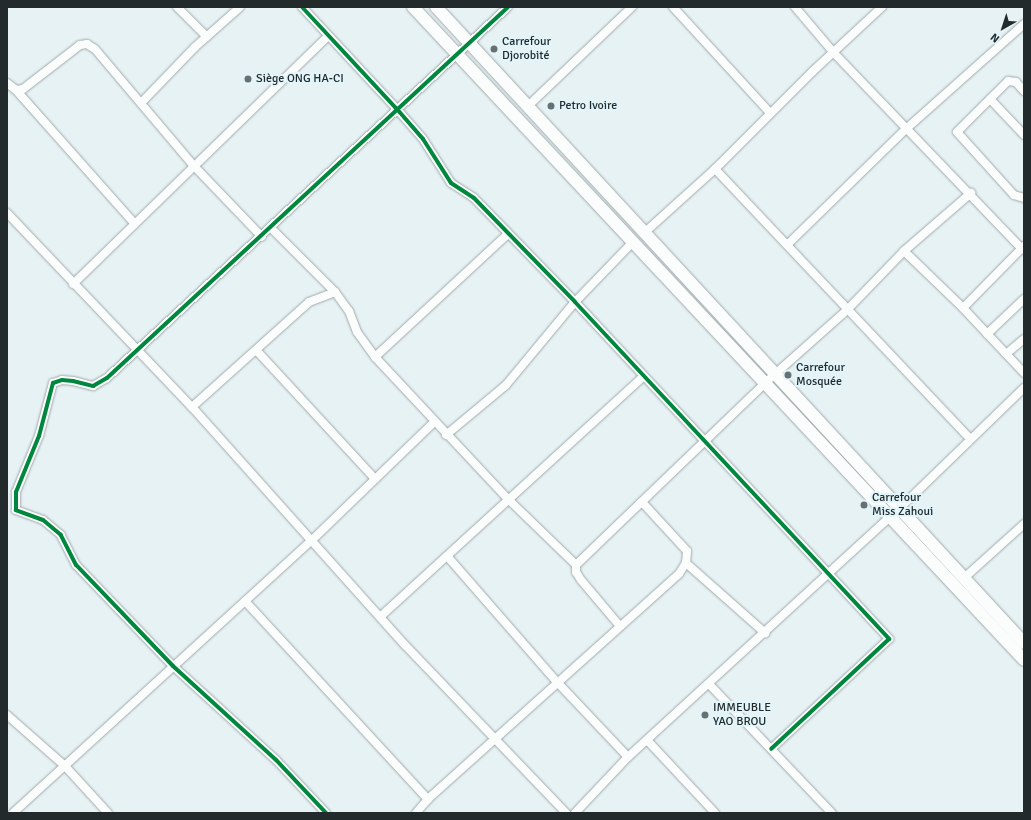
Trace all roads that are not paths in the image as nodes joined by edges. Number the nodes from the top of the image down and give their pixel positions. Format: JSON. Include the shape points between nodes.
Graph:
{"nodes":[{"id":1,"x":177,"y":7,"type":"edge"},
{"id":2,"x":240,"y":7,"type":"edge"},
{"id":3,"x":302,"y":7,"type":"edge"},
{"id":4,"x":413,"y":7,"type":"edge"},
{"id":5,"x":436,"y":7,"type":"edge"},
{"id":6,"x":508,"y":7,"type":"edge"},
{"id":7,"x":632,"y":7,"type":"edge"},
{"id":8,"x":673,"y":7,"type":"edge"},
{"id":9,"x":795,"y":7,"type":"edge"},
{"id":10,"x":882,"y":7,"type":"edge"},
{"id":11,"x":1024,"y":24,"type":"edge"},
{"id":12,"x":328,"y":36,"type":"junction"},
{"id":13,"x":207,"y":37,"type":"junction"},
{"id":14,"x":468,"y":42,"type":"junction"},
{"id":15,"x":456,"y":53,"type":"junction"},
{"id":16,"x":834,"y":53,"type":"junction"},
{"id":17,"x":7,"y":83,"type":"edge"},
{"id":18,"x":16,"y":90,"type":"junction"},
{"id":19,"x":1024,"y":91,"type":"edge"},
{"id":20,"x":990,"y":99,"type":"junction"},
{"id":21,"x":141,"y":103,"type":"junction"},
{"id":22,"x":528,"y":106,"type":"junction"},
{"id":23,"x":396,"y":108,"type":"junction"},
{"id":24,"x":770,"y":113,"type":"junction"},
{"id":25,"x":907,"y":128,"type":"junction"},
{"id":26,"x":1024,"y":135,"type":"edge"},
{"id":27,"x":194,"y":166,"type":"junction"},
{"id":28,"x":715,"y":169,"type":"junction"},
{"id":29,"x":971,"y":193,"type":"junction"},
{"id":30,"x":1024,"y":198,"type":"edge"},
{"id":31,"x":8,"y":216,"type":"edge"},
{"id":32,"x":135,"y":224,"type":"junction"},
{"id":33,"x":271,"y":228,"type":"junction"},
{"id":34,"x":644,"y":233,"type":"junction"},
{"id":35,"x":508,"y":234,"type":"junction"},
{"id":36,"x":262,"y":237,"type":"junction"},
{"id":37,"x":633,"y":242,"type":"junction"},
{"id":38,"x":787,"y":245,"type":"junction"},
{"id":39,"x":1023,"y":248,"type":"edge"},
{"id":40,"x":904,"y":252,"type":"junction"},
{"id":41,"x":73,"y":284,"type":"junction"},
{"id":42,"x":335,"y":292,"type":"junction"},
{"id":43,"x":1024,"y":299,"type":"edge"},
{"id":44,"x":575,"y":302,"type":"junction"},
{"id":45,"x":963,"y":308,"type":"junction"},
{"id":46,"x":848,"y":309,"type":"junction"},
{"id":47,"x":987,"y":334,"type":"junction"},
{"id":48,"x":1024,"y":339,"type":"edge"},
{"id":49,"x":134,"y":349,"type":"junction"},
{"id":50,"x":257,"y":351,"type":"junction"},
{"id":51,"x":1006,"y":354,"type":"junction"},
{"id":52,"x":375,"y":357,"type":"junction"},
{"id":53,"x":1024,"y":373,"type":"edge"},
{"id":54,"x":775,"y":374,"type":"junction"},
{"id":55,"x":644,"y":376,"type":"junction"},
{"id":56,"x":765,"y":383,"type":"junction"},
{"id":57,"x":1024,"y":388,"type":"edge"},
{"id":58,"x":192,"y":407,"type":"junction"},
{"id":59,"x":434,"y":422,"type":"junction"},
{"id":60,"x":446,"y":435,"type":"junction"},
{"id":61,"x":970,"y":439,"type":"junction"},
{"id":62,"x":704,"y":441,"type":"junction"},
{"id":63,"x":375,"y":479,"type":"junction"},
{"id":64,"x":508,"y":500,"type":"junction"},
{"id":65,"x":642,"y":502,"type":"junction"},
{"id":66,"x":895,"y":513,"type":"junction"},
{"id":67,"x":1024,"y":524,"type":"edge"},
{"id":68,"x":312,"y":540,"type":"junction"},
{"id":69,"x":447,"y":556,"type":"junction"},
{"id":70,"x":686,"y":563,"type":"junction"},
{"id":71,"x":576,"y":565,"type":"junction"},
{"id":72,"x":829,"y":574,"type":"junction"},
{"id":73,"x":964,"y":578,"type":"junction"},
{"id":74,"x":245,"y":601,"type":"junction"},
{"id":75,"x":380,"y":617,"type":"junction"},
{"id":76,"x":619,"y":625,"type":"junction"},
{"id":77,"x":765,"y":632,"type":"junction"},
{"id":78,"x":1024,"y":643,"type":"edge"},
{"id":79,"x":1024,"y":660,"type":"edge"},
{"id":80,"x":173,"y":666,"type":"junction"},
{"id":81,"x":557,"y":682,"type":"junction"},
{"id":82,"x":709,"y":684,"type":"junction"},
{"id":83,"x":7,"y":715,"type":"edge"},
{"id":84,"x":494,"y":738,"type":"junction"},
{"id":85,"x":647,"y":740,"type":"junction"},
{"id":86,"x":771,"y":749,"type":"junction"},
{"id":87,"x":628,"y":757,"type":"junction"},
{"id":88,"x":64,"y":765,"type":"junction"},
{"id":89,"x":428,"y":799,"type":"junction"},
{"id":90,"x":709,"y":812,"type":"edge"},
{"id":91,"x":13,"y":813,"type":"edge"},
{"id":92,"x":108,"y":813,"type":"edge"},
{"id":93,"x":326,"y":813,"type":"edge"},
{"id":94,"x":416,"y":813,"type":"edge"},
{"id":95,"x":566,"y":813,"type":"edge"},
{"id":96,"x":575,"y":813,"type":"edge"},
{"id":97,"x":832,"y":813,"type":"edge"}],
"edges":[{"from":1,"to":13,"type":"street"},
{"from":2,"to":13,"type":"street"},
{"from":3,"to":12,"type":"street"},
{"from":4,"to":15,"type":"main road"},
{"from":5,"to":14,"type":"main road"},
{"from":6,"to":14,"type":"street"},
{"from":7,"to":22,"type":"street"},
{"from":8,"to":24,"type":"street"},
{"from":9,"to":16,"type":"street"},
{"from":10,"to":16,"type":"street"},
{"from":11,"to":25,"type":"street"},
{"from":12,"to":23,"type":"street"},
{"from":12,"to":27,"type":"street"},
{"from":13,"to":21,"type":"street"},
{"from":14,"to":15,"type":"street"},
{"from":14,"to":22,"type":"main road"},
{"from":15,"to":23,"type":"street"},
{"from":15,"to":37,"type":"main road"},
{"from":16,"to":24,"type":"street"},
{"from":16,"to":25,"type":"street"},
{"from":17,"to":18,"type":"street"},
{"from":18,"to":21,"type":"street","via":[[23,89],[80,45],[87,44],[95,49]]},
{"from":18,"to":32,"type":"street"},
{"from":19,"to":20,"type":"street","via":[[1016,82],[1008,81]]},
{"from":20,"to":26,"type":"street"},
{"from":20,"to":30,"type":"street","via":[[957,132],[1014,194]]},
{"from":21,"to":27,"type":"street"},
{"from":22,"to":34,"type":"main road"},
{"from":23,"to":33,"type":"street"},
{"from":23,"to":35,"type":"street","via":[[423,139],[452,183],[474,198]]},
{"from":24,"to":28,"type":"street"},
{"from":25,"to":29,"type":"street"},
{"from":25,"to":38,"type":"street"},
{"from":27,"to":32,"type":"street"},
{"from":27,"to":36,"type":"street"},
{"from":28,"to":34,"type":"street"},
{"from":28,"to":38,"type":"street"},
{"from":29,"to":39,"type":"street"},
{"from":29,"to":40,"type":"street"},
{"from":31,"to":41,"type":"street"},
{"from":32,"to":41,"type":"street"},
{"from":33,"to":36,"type":"street"},
{"from":33,"to":42,"type":"street"},
{"from":34,"to":54,"type":"main road"},
{"from":35,"to":44,"type":"street"},
{"from":35,"to":52,"type":"street"},
{"from":36,"to":49,"type":"street"},
{"from":37,"to":44,"type":"street"},
{"from":37,"to":56,"type":"main road"},
{"from":38,"to":46,"type":"street"},
{"from":39,"to":45,"type":"street"},
{"from":40,"to":45,"type":"street"},
{"from":40,"to":46,"type":"street"},
{"from":41,"to":49,"type":"street"},
{"from":42,"to":50,"type":"street","via":[[309,302]]},
{"from":42,"to":52,"type":"street","via":[[350,311],[357,332]]},
{"from":43,"to":47,"type":"street"},
{"from":44,"to":55,"type":"street"},
{"from":44,"to":60,"type":"street","via":[[506,385]]},
{"from":45,"to":47,"type":"street"},
{"from":46,"to":54,"type":"street"},
{"from":46,"to":61,"type":"street"},
{"from":47,"to":51,"type":"street"},
{"from":48,"to":51,"type":"street"},
{"from":49,"to":58,"type":"street"},
{"from":49,"to":80,"type":"street","via":[[106,378],[93,386],[62,380],[53,383],[39,436],[16,492],[15,506],[16,510],[43,520],[61,535],[76,565]]},
{"from":50,"to":58,"type":"street"},
{"from":50,"to":63,"type":"street"},
{"from":51,"to":53,"type":"street"},
{"from":52,"to":59,"type":"street"},
{"from":54,"to":56,"type":"street"},
{"from":54,"to":66,"type":"main road"},
{"from":55,"to":62,"type":"street"},
{"from":55,"to":64,"type":"street"},
{"from":56,"to":62,"type":"street"},
{"from":56,"to":66,"type":"main road"},
{"from":57,"to":61,"type":"street"},
{"from":58,"to":68,"type":"street"},
{"from":59,"to":60,"type":"street"},
{"from":59,"to":63,"type":"street"},
{"from":60,"to":64,"type":"street"},
{"from":61,"to":66,"type":"street"},
{"from":62,"to":65,"type":"street"},
{"from":62,"to":72,"type":"street"},
{"from":63,"to":68,"type":"street"},
{"from":64,"to":69,"type":"street"},
{"from":64,"to":71,"type":"street"},
{"from":65,"to":70,"type":"street","via":[[687,551]]},
{"from":65,"to":71,"type":"street"},
{"from":66,"to":72,"type":"street"},
{"from":66,"to":73,"type":"main road"},
{"from":66,"to":79,"type":"main road"},
{"from":67,"to":73,"type":"street"},
{"from":68,"to":74,"type":"street"},
{"from":68,"to":75,"type":"street"},
{"from":69,"to":75,"type":"street"},
{"from":69,"to":81,"type":"street"},
{"from":70,"to":76,"type":"street","via":[[678,574]]},
{"from":70,"to":77,"type":"street"},
{"from":71,"to":76,"type":"street","via":[[580,580]]},
{"from":72,"to":77,"type":"street"},
{"from":72,"to":86,"type":"street","via":[[889,639]]},
{"from":73,"to":78,"type":"main road"},
{"from":74,"to":80,"type":"street"},
{"from":74,"to":89,"type":"street"},
{"from":75,"to":84,"type":"street"},
{"from":76,"to":81,"type":"street"},
{"from":77,"to":82,"type":"street"},
{"from":80,"to":88,"type":"street"},
{"from":80,"to":93,"type":"street","via":[[276,760]]},
{"from":81,"to":84,"type":"street"},
{"from":81,"to":87,"type":"street"},
{"from":82,"to":85,"type":"street"},
{"from":82,"to":86,"type":"street"},
{"from":83,"to":88,"type":"street"},
{"from":84,"to":89,"type":"street"},
{"from":84,"to":95,"type":"street"},
{"from":85,"to":87,"type":"street"},
{"from":85,"to":90,"type":"street"},
{"from":86,"to":97,"type":"street"},
{"from":87,"to":96,"type":"street"},
{"from":88,"to":91,"type":"street"},
{"from":88,"to":92,"type":"street"},
{"from":89,"to":94,"type":"street"}]}
